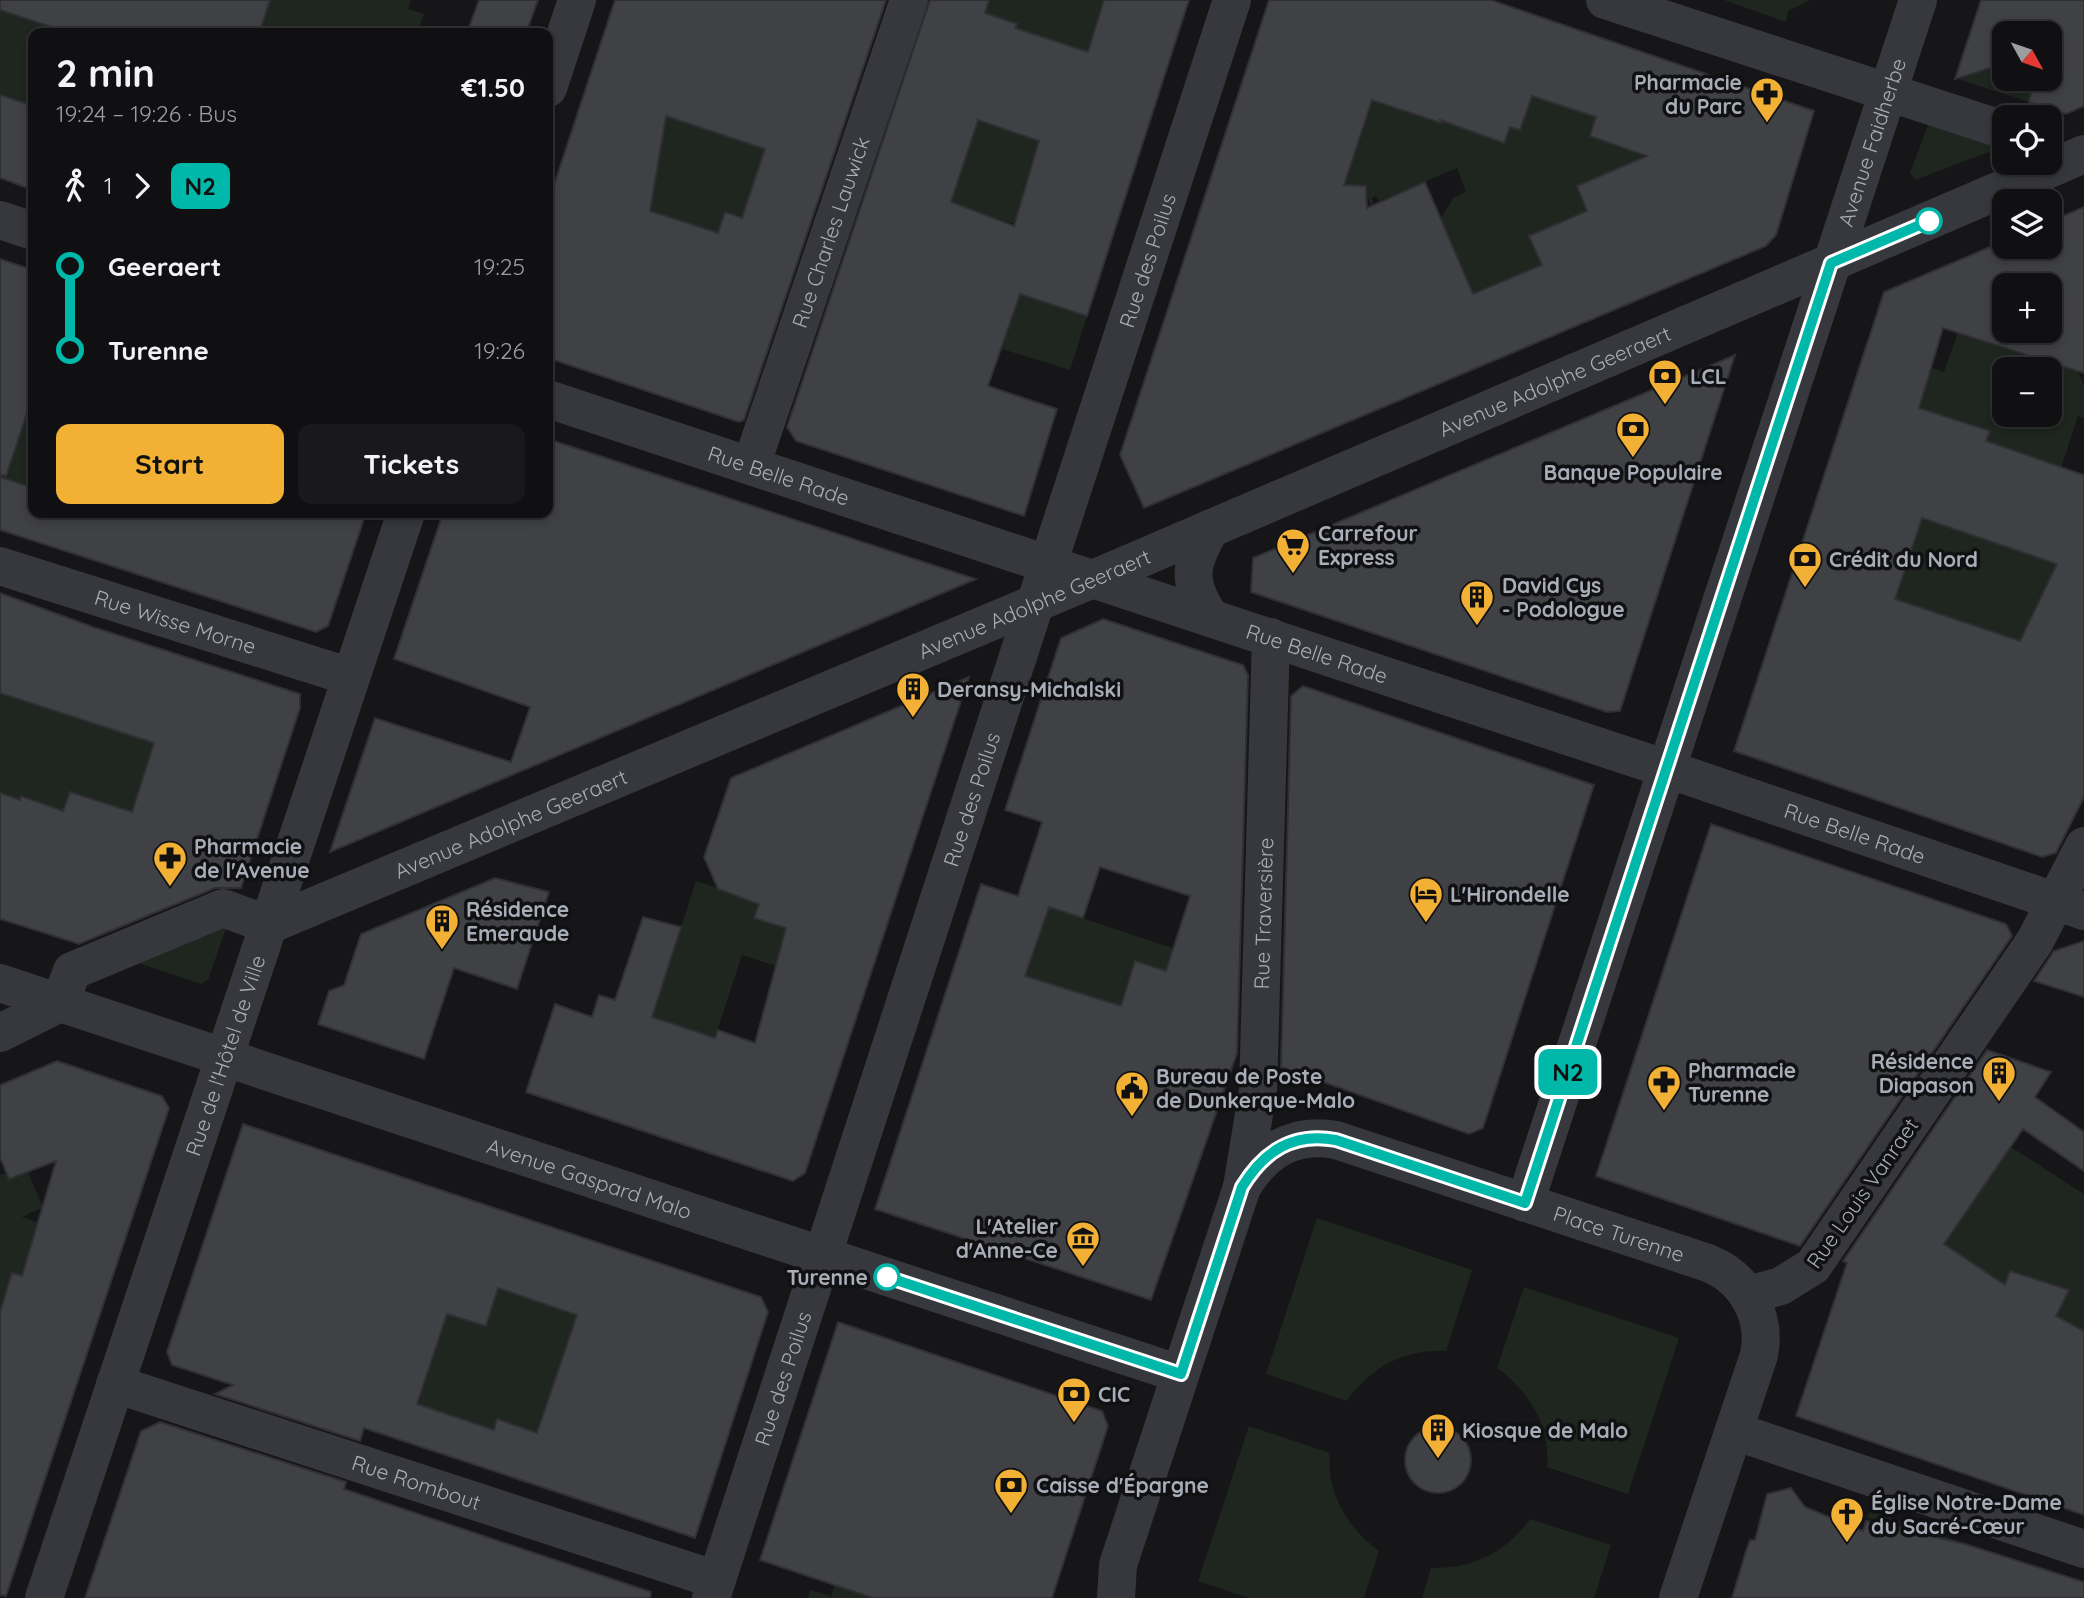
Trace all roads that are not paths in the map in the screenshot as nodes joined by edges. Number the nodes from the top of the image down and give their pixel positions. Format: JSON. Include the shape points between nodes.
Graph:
{"nodes":[{"id":1,"x":577,"y":0,"type":"edge"},
{"id":2,"x":909,"y":0,"type":"edge"},
{"id":3,"x":1231,"y":0,"type":"edge"},
{"id":4,"x":1605,"y":0,"type":"edge"},
{"id":5,"x":1918,"y":0,"type":"edge"},
{"id":6,"x":553,"y":73,"type":"edge"},
{"id":7,"x":1887,"y":93,"type":"junction"},
{"id":8,"x":1992,"y":126,"type":"edge"},
{"id":9,"x":2072,"y":151,"type":"edge"},
{"id":10,"x":0,"y":220,"type":"edge"},
{"id":11,"x":28,"y":229,"type":"edge"},
{"id":12,"x":1831,"y":263,"type":"junction"},
{"id":13,"x":553,"y":401,"type":"edge"},
{"id":14,"x":751,"y":466,"type":"junction"},
{"id":15,"x":404,"y":518,"type":"edge"},
{"id":16,"x":1211,"y":528,"type":"junction"},
{"id":17,"x":1048,"y":564,"type":"junction"},
{"id":18,"x":0,"y":566,"type":"edge"},
{"id":19,"x":1093,"y":579,"type":"junction"},
{"id":20,"x":1035,"y":602,"type":"junction"},
{"id":21,"x":1210,"y":617,"type":"junction"},
{"id":22,"x":1271,"y":637,"type":"junction"},
{"id":23,"x":351,"y":677,"type":"junction"},
{"id":24,"x":1667,"y":769,"type":"junction"},
{"id":25,"x":2084,"y":846,"type":"edge"},
{"id":26,"x":2070,"y":906,"type":"edge"},
{"id":27,"x":269,"y":925,"type":"junction"},
{"id":28,"x":0,"y":983,"type":"edge"},
{"id":29,"x":60,"y":1003,"type":"junction"},
{"id":30,"x":0,"y":1034,"type":"edge"},
{"id":31,"x":225,"y":1057,"type":"junction"},
{"id":32,"x":1242,"y":1187,"type":"junction"},
{"id":33,"x":1525,"y":1203,"type":"junction"},
{"id":34,"x":822,"y":1255,"type":"junction"},
{"id":35,"x":1748,"y":1294,"type":"junction"},
{"id":36,"x":1181,"y":1374,"type":"junction"},
{"id":37,"x":115,"y":1384,"type":"junction"},
{"id":38,"x":1734,"y":1431,"type":"junction"},
{"id":39,"x":2084,"y":1549,"type":"edge"},
{"id":40,"x":714,"y":1589,"type":"edge"},
{"id":41,"x":1112,"y":1590,"type":"edge"},
{"id":42,"x":44,"y":1598,"type":"edge"},
{"id":43,"x":1678,"y":1598,"type":"edge"}],
"edges":[{"from":1,"to":6,"type":"street"},
{"from":2,"to":14,"type":"street","name":"Rue Charles Lauwick"},
{"from":3,"to":17,"type":"street","name":"Rue des Poilus"},
{"from":4,"to":7,"type":"street"},
{"from":5,"to":7,"type":"street","name":"Avenue Faidherbe"},
{"from":7,"to":8,"type":"street"},
{"from":7,"to":12,"type":"street","name":"Avenue Faidherbe"},
{"from":9,"to":12,"type":"street","name":"Avenue Adolphe Geeraert"},
{"from":10,"to":11,"type":"street"},
{"from":12,"to":16,"type":"street","name":"Avenue Adolphe Geeraert"},
{"from":12,"to":24,"type":"street","name":"Avenue Faidherbe"},
{"from":13,"to":14,"type":"street","name":"Rue Belle Rade"},
{"from":14,"to":17,"type":"street","name":"Rue Belle Rade"},
{"from":15,"to":23,"type":"street","name":"Rue de l'Hôtel de Ville"},
{"from":16,"to":19,"type":"street","name":"Avenue Adolphe Geeraert"},
{"from":16,"to":21,"type":"street","via":[[1192,575],[1196,595]]},
{"from":17,"to":19,"type":"street","name":"Rue Belle Rade"},
{"from":17,"to":20,"type":"street","name":"Rue des Poilus"},
{"from":18,"to":23,"type":"street","name":"Rue Wisse Morne"},
{"from":19,"to":20,"type":"street","name":"Avenue Adolphe Geeraert"},
{"from":19,"to":21,"type":"street","name":"Rue Belle Rade"},
{"from":20,"to":27,"type":"street","name":"Avenue Adolphe Geeraert"},
{"from":20,"to":34,"type":"street","name":"Rue des Poilus"},
{"from":21,"to":22,"type":"street","name":"Rue Belle Rade"},
{"from":22,"to":24,"type":"street","name":"Rue Belle Rade"},
{"from":22,"to":32,"type":"street","name":"Rue Traversière","via":[[1258,1090]]},
{"from":23,"to":27,"type":"street","name":"Rue de l'Hôtel de Ville"},
{"from":24,"to":26,"type":"street","name":"Rue Belle Rade"},
{"from":24,"to":33,"type":"street","name":"Avenue Faidherbe"},
{"from":25,"to":26,"type":"street","name":"Rue Louis Vanraet"},
{"from":26,"to":35,"type":"street","name":"Rue Louis Vanraet","via":[[2035,942],[1813,1266],[1782,1286]]},
{"from":27,"to":29,"type":"street","via":[[223,908],[72,971]]},
{"from":27,"to":31,"type":"street","name":"Rue de l'Hôtel de Ville"},
{"from":28,"to":29,"type":"street","name":"Avenue Gaspard Malo"},
{"from":29,"to":30,"type":"street"},
{"from":29,"to":31,"type":"street","name":"Avenue Gaspard Malo"},
{"from":31,"to":34,"type":"street","name":"Avenue Gaspard Malo"},
{"from":31,"to":37,"type":"street","name":"Rue de l'Hôtel de Ville"},
{"from":32,"to":33,"type":"street","name":"Place Turenne","via":[[1260,1160],[1276,1148],[1295,1140],[1322,1138]]},
{"from":32,"to":36,"type":"street","name":"Place Turenne"},
{"from":33,"to":35,"type":"street","name":"Place Turenne","via":[[1719,1268]]},
{"from":34,"to":36,"type":"street","name":"Avenue Gaspard Malo"},
{"from":34,"to":40,"type":"street","name":"Rue des Poilus"},
{"from":35,"to":38,"type":"street","via":[[1757,1314],[1761,1345]]},
{"from":36,"to":41,"type":"street","name":"Place Turenne"},
{"from":37,"to":40,"type":"street","name":"Rue Rombout"},
{"from":37,"to":42,"type":"street","name":"Rue de l'Hôtel de Ville"},
{"from":38,"to":39,"type":"street"},
{"from":38,"to":43,"type":"street"}]}
